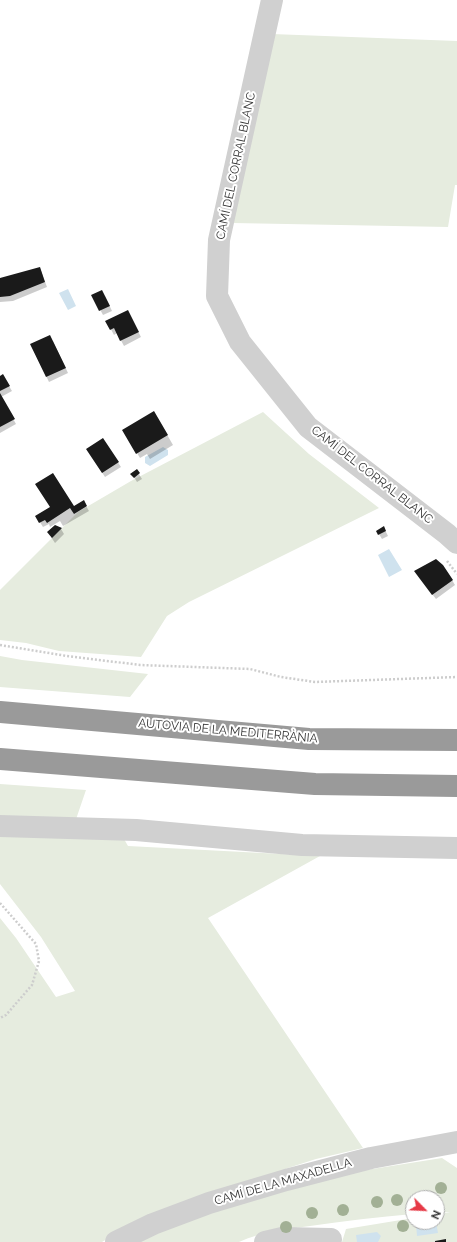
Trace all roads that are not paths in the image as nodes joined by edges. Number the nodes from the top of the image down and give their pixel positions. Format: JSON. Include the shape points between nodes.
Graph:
{"nodes":[{"id":1,"x":272,"y":0,"type":"edge"},
{"id":2,"x":457,"y":544,"type":"edge"},
{"id":3,"x":0,"y":712,"type":"edge"},
{"id":4,"x":457,"y":740,"type":"edge"},
{"id":5,"x":0,"y":759,"type":"edge"},
{"id":6,"x":457,"y":786,"type":"edge"},
{"id":7,"x":0,"y":826,"type":"edge"},
{"id":8,"x":457,"y":848,"type":"edge"},
{"id":9,"x":457,"y":1142,"type":"edge"},
{"id":10,"x":331,"y":1240,"type":"edge"},
{"id":11,"x":116,"y":1242,"type":"edge"},
{"id":12,"x":265,"y":1242,"type":"edge"}],
"edges":[{"from":1,"to":2,"type":"street","name":"CAMÍ DEL CORRAL BLANC","via":[[219,240],[217,296],[240,342],[308,427]]},
{"from":3,"to":4,"type":"highway","name":"AUTOVIA DE LA MEDITERRÀNIA","via":[[309,738]]},
{"from":5,"to":6,"type":"highway","via":[[315,784]]},
{"from":7,"to":8,"type":"street","via":[[136,830],[302,845]]},
{"from":9,"to":11,"type":"street","name":"CAMÍ DE LA MAXADELLA","via":[[371,1158],[286,1180],[209,1203],[153,1224]]},
{"from":10,"to":12,"type":"street","via":[[282,1238]]}]}
